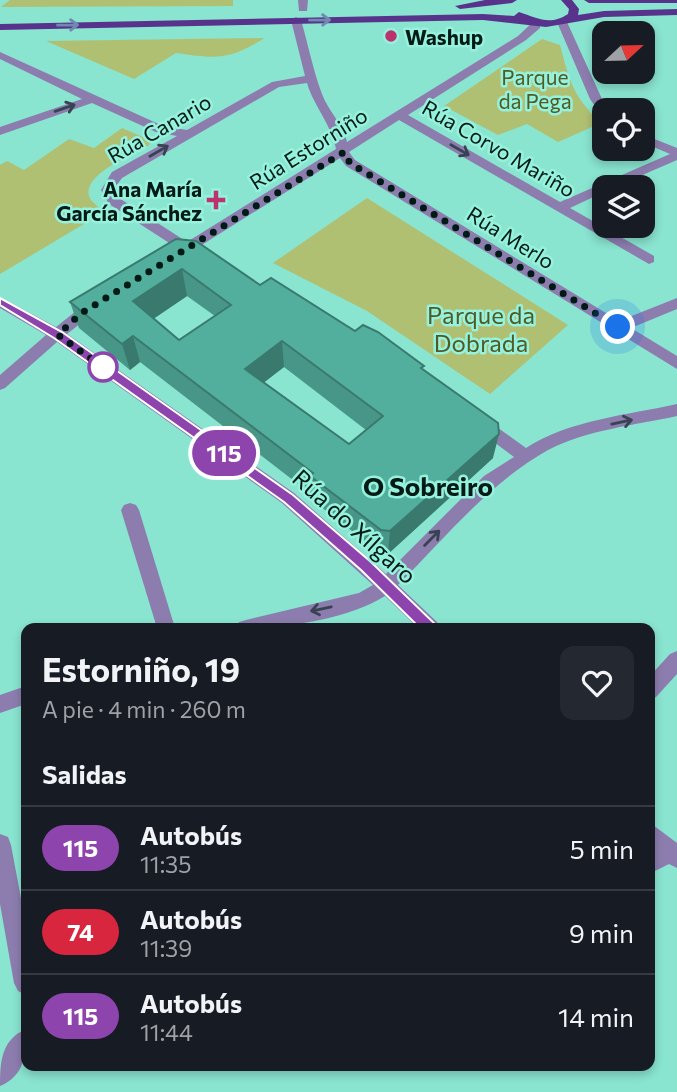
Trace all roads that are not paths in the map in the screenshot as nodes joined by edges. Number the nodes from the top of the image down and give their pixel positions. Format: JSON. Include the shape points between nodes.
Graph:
{"nodes":[{"id":1,"x":512,"y":0,"type":"edge"},
{"id":2,"x":519,"y":0,"type":"edge"},
{"id":3,"x":566,"y":0,"type":"edge"},
{"id":4,"x":589,"y":0,"type":"edge"},
{"id":5,"x":675,"y":0,"type":"edge"},
{"id":6,"x":303,"y":5,"type":"edge"},
{"id":7,"x":677,"y":12,"type":"edge"},
{"id":8,"x":0,"y":16,"type":"edge"},
{"id":9,"x":296,"y":20,"type":"junction"},
{"id":10,"x":532,"y":21,"type":"junction"},
{"id":11,"x":565,"y":21,"type":"junction"},
{"id":12,"x":0,"y":27,"type":"edge"},
{"id":13,"x":0,"y":55,"type":"edge"},
{"id":14,"x":311,"y":79,"type":"junction"},
{"id":15,"x":596,"y":98,"type":"edge"},
{"id":16,"x":92,"y":99,"type":"junction"},
{"id":17,"x":401,"y":116,"type":"junction"},
{"id":18,"x":0,"y":131,"type":"edge"},
{"id":19,"x":188,"y":134,"type":"junction"},
{"id":20,"x":340,"y":134,"type":"junction"},
{"id":21,"x":366,"y":137,"type":"junction"},
{"id":22,"x":655,"y":144,"type":"edge"},
{"id":23,"x":344,"y":152,"type":"junction"},
{"id":24,"x":677,"y":154,"type":"edge"},
{"id":25,"x":560,"y":207,"type":"junction"},
{"id":26,"x":186,"y":249,"type":"junction"},
{"id":27,"x":649,"y":259,"type":"dead end"},
{"id":28,"x":210,"y":261,"type":"edge"},
{"id":29,"x":162,"y":263,"type":"edge"},
{"id":30,"x":103,"y":299,"type":"edge"},
{"id":31,"x":0,"y":302,"type":"edge"},
{"id":32,"x":677,"y":303,"type":"edge"},
{"id":33,"x":618,"y":327,"type":"junction"},
{"id":34,"x":58,"y":335,"type":"junction"},
{"id":35,"x":677,"y":363,"type":"edge"},
{"id":36,"x":0,"y":384,"type":"edge"},
{"id":37,"x":677,"y":410,"type":"edge"},
{"id":38,"x":468,"y":414,"type":"edge"},
{"id":39,"x":526,"y":457,"type":"junction"},
{"id":40,"x":130,"y":510,"type":"dead end"},
{"id":41,"x":385,"y":587,"type":"junction"},
{"id":42,"x":164,"y":623,"type":"edge"},
{"id":43,"x":267,"y":623,"type":"edge"},
{"id":44,"x":425,"y":623,"type":"edge"},
{"id":45,"x":677,"y":660,"type":"edge"},
{"id":46,"x":655,"y":684,"type":"edge"},
{"id":47,"x":21,"y":697,"type":"edge"},
{"id":48,"x":0,"y":703,"type":"edge"},
{"id":49,"x":655,"y":837,"type":"edge"},
{"id":50,"x":674,"y":854,"type":"edge"},
{"id":51,"x":1,"y":855,"type":"edge"},
{"id":52,"x":655,"y":861,"type":"edge"},
{"id":53,"x":21,"y":957,"type":"edge"},
{"id":54,"x":21,"y":1047,"type":"edge"},
{"id":55,"x":0,"y":1074,"type":"edge"}],
"edges":[{"from":1,"to":6,"type":"main road","via":[[480,5]]},
{"from":2,"to":10,"type":"main road","via":[[515,9]]},
{"from":3,"to":11,"type":"main road","via":[[574,9]]},
{"from":4,"to":5,"type":"main road"},
{"from":6,"to":8,"type":"main road"},
{"from":7,"to":11,"type":"main road","via":[[604,14]]},
{"from":9,"to":10,"type":"main road","one_way":true,"via":[[483,17]]},
{"from":12,"to":9,"type":"main road","one_way":true},
{"from":9,"to":14,"type":"street"},
{"from":10,"to":11,"type":"main road"},
{"from":10,"to":17,"type":"street","name":"Rúa Estorniño","via":[[535,29]]},
{"from":11,"to":15,"type":"street"},
{"from":13,"to":16,"type":"street"},
{"from":14,"to":19,"type":"street","name":"Rúa Canario","via":[[281,82]]},
{"from":14,"to":20,"type":"street","via":[[325,114]]},
{"from":18,"to":16,"type":"street","one_way":true},
{"from":16,"to":19,"type":"street","via":[[160,129]]},
{"from":17,"to":21,"type":"street","name":"Rúa Estorniño"},
{"from":17,"to":25,"type":"street","name":"Rúa Corvo Mariño","one_way":true},
{"from":26,"to":19,"type":"street","name":"Rúa Canario","one_way":true,"via":[[114,201],[107,190],[117,175]]},
{"from":20,"to":21,"type":"street"},
{"from":20,"to":23,"type":"street"},
{"from":21,"to":23,"type":"street","name":"Rúa Estorniño"},
{"from":22,"to":24,"type":"street"},
{"from":23,"to":26,"type":"street","name":"Rúa Estorniño"},
{"from":23,"to":33,"type":"street","name":"Rúa Merlo","via":[[350,163]]},
{"from":24,"to":25,"type":"street"},
{"from":25,"to":27,"type":"street","name":"Rúa Corvo Mariño"},
{"from":26,"to":28,"type":"street","name":"Rúa Canario"},
{"from":26,"to":29,"type":"street","name":"Rúa Estorniño"},
{"from":30,"to":34,"type":"street"},
{"from":31,"to":34,"type":"street","name":"Rúa do Xílgaro"},
{"from":32,"to":33,"type":"street"},
{"from":33,"to":35,"type":"street","name":"Rúa Merlo"},
{"from":34,"to":36,"type":"street"},
{"from":34,"to":41,"type":"street","name":"Rúa do Xílgaro","via":[[288,498]]},
{"from":39,"to":37,"type":"street","one_way":true,"via":[[544,445],[594,428]]},
{"from":38,"to":39,"type":"street"},
{"from":41,"to":39,"type":"street","one_way":true,"via":[[490,481]]},
{"from":40,"to":42,"type":"street"},
{"from":41,"to":43,"type":"street","one_way":true,"via":[[363,600]]},
{"from":41,"to":44,"type":"street","name":"Rúa do Xílgaro"},
{"from":45,"to":46,"type":"street"},
{"from":47,"to":48,"type":"street"},
{"from":49,"to":50,"type":"street"},
{"from":50,"to":52,"type":"street"},
{"from":51,"to":53,"type":"street"},
{"from":54,"to":55,"type":"street"}]}
